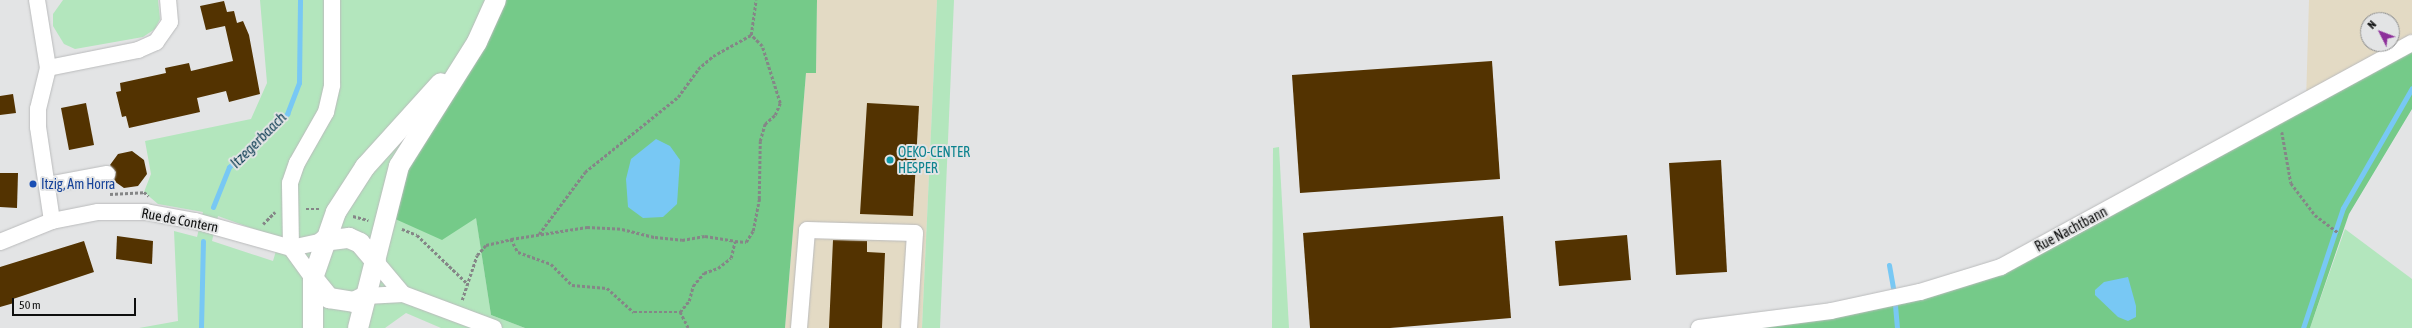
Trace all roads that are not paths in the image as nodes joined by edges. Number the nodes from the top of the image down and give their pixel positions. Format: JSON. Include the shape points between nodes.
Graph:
{"nodes":[{"id":1,"x":37,"y":0,"type":"edge"},
{"id":2,"x":168,"y":0,"type":"edge"},
{"id":3,"x":332,"y":0,"type":"edge"},
{"id":4,"x":496,"y":0,"type":"edge"},
{"id":5,"x":477,"y":42,"type":"junction"},
{"id":6,"x":2412,"y":43,"type":"edge"},
{"id":7,"x":48,"y":68,"type":"junction"},
{"id":8,"x":107,"y":174,"type":"dead end"},
{"id":9,"x":47,"y":185,"type":"junction"},
{"id":10,"x":52,"y":221,"type":"junction"},
{"id":11,"x":323,"y":241,"type":"junction"},
{"id":12,"x":0,"y":242,"type":"edge"},
{"id":13,"x":291,"y":248,"type":"junction"},
{"id":14,"x":376,"y":262,"type":"junction"},
{"id":15,"x":314,"y":278,"type":"junction"},
{"id":16,"x":404,"y":294,"type":"junction"},
{"id":17,"x":366,"y":296,"type":"junction"},
{"id":18,"x":313,"y":328,"type":"edge"},
{"id":19,"x":358,"y":328,"type":"edge"},
{"id":20,"x":494,"y":328,"type":"edge"},
{"id":21,"x":799,"y":328,"type":"edge"},
{"id":22,"x":909,"y":328,"type":"edge"},
{"id":23,"x":1699,"y":328,"type":"edge"}],
"edges":[{"from":1,"to":7,"type":"street"},
{"from":2,"to":7,"type":"street","via":[[170,22],[156,42],[138,50]]},
{"from":3,"to":13,"type":"street","via":[[332,85],[326,112],[297,163],[290,183]]},
{"from":4,"to":5,"type":"main road"},
{"from":5,"to":11,"type":"main road","via":[[365,167],[336,212]]},
{"from":5,"to":14,"type":"main road","via":[[399,166]]},
{"from":6,"to":23,"type":"street","name":"Rue Nachtbann","via":[[2001,267],[1920,292],[1831,311]]},
{"from":7,"to":9,"type":"street","via":[[38,109]]},
{"from":8,"to":9,"type":"street"},
{"from":9,"to":10,"type":"street"},
{"from":10,"to":12,"type":"street","name":"Rue de Contern"},
{"from":10,"to":13,"type":"street","name":"Rue de Contern","via":[[98,212],[146,212],[216,226]]},
{"from":11,"to":13,"type":"street","name":"Rue de Contern"},
{"from":11,"to":14,"type":"main road","via":[[336,238],[360,242]]},
{"from":11,"to":15,"type":"main road"},
{"from":13,"to":15,"type":"street"},
{"from":14,"to":16,"type":"street"},
{"from":14,"to":17,"type":"main road"},
{"from":15,"to":17,"type":"main road","via":[[329,298],[354,302]]},
{"from":15,"to":18,"type":"main road"},
{"from":16,"to":17,"type":"street"},
{"from":16,"to":20,"type":"street"},
{"from":17,"to":19,"type":"main road"},
{"from":21,"to":22,"type":"street","via":[[807,230],[915,233]]}]}
